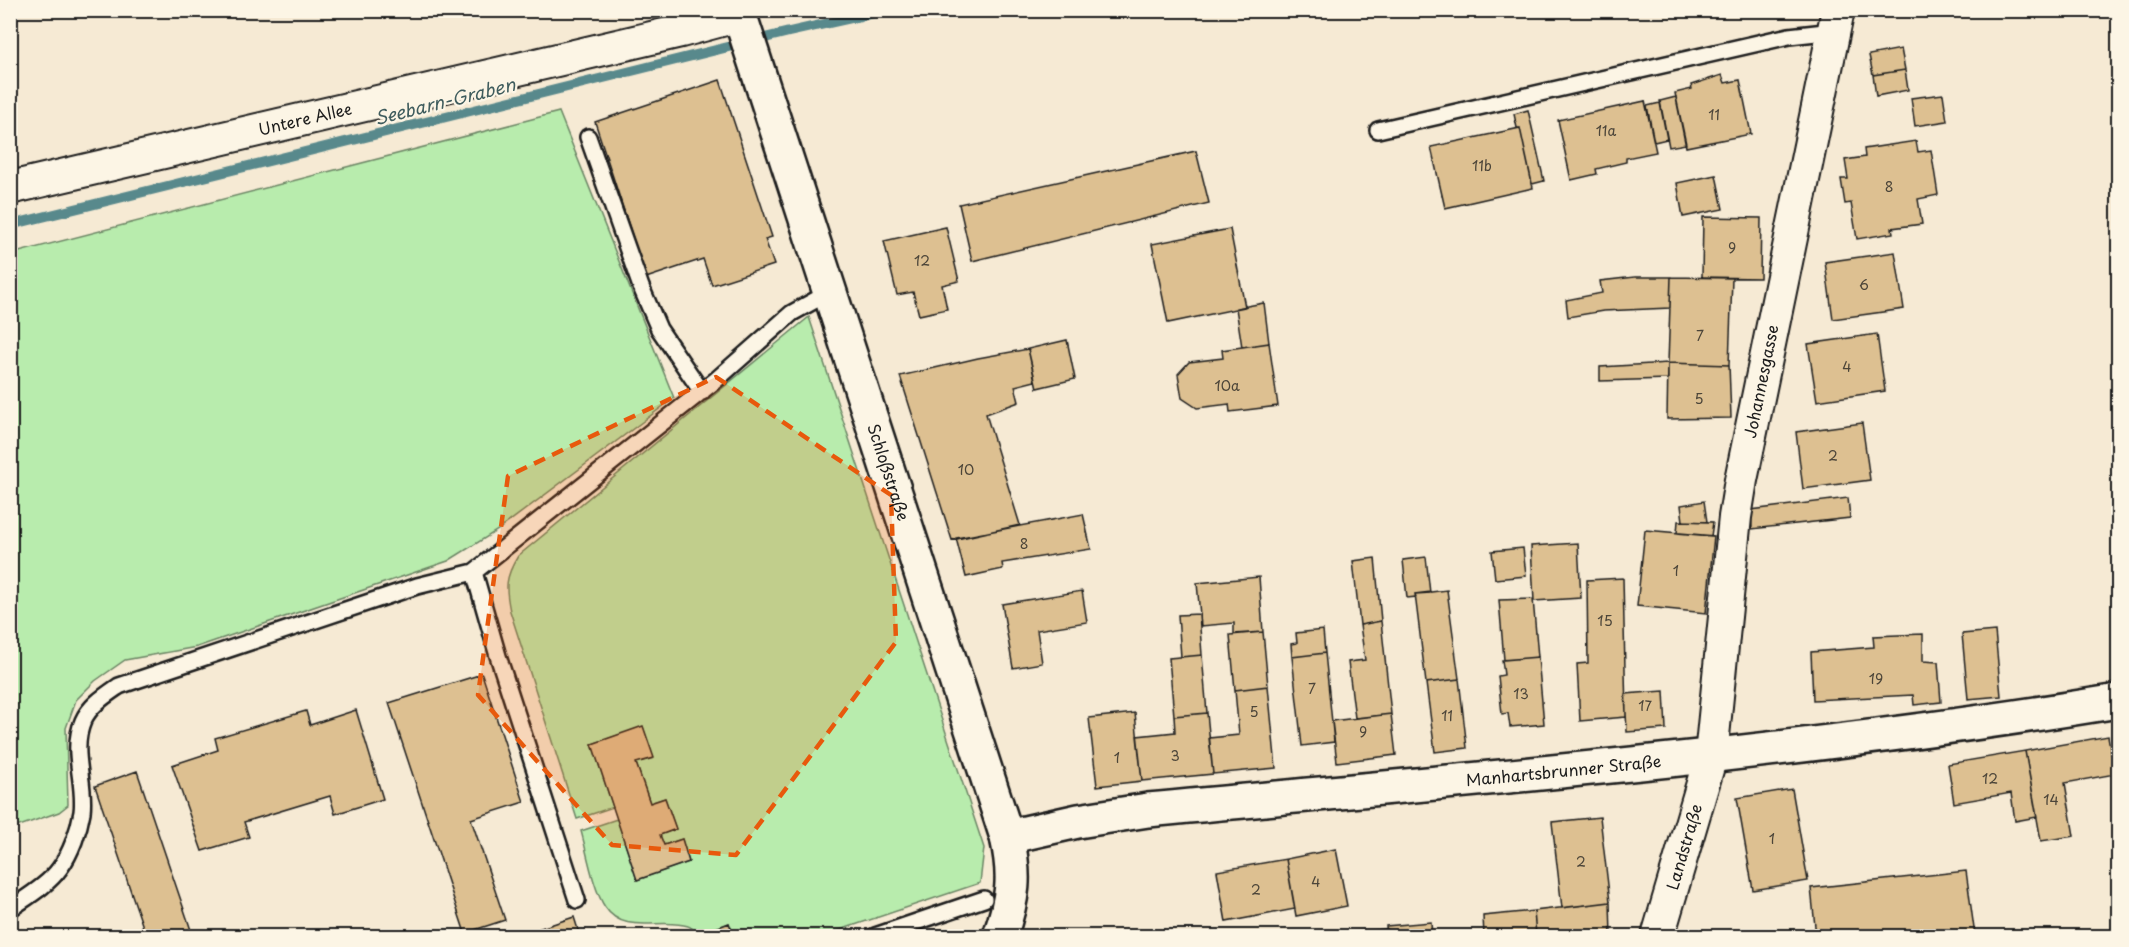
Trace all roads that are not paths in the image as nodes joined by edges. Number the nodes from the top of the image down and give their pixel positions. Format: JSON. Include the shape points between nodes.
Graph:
{"nodes":[{"id":1,"x":1836,"y":21,"type":"edge"},
{"id":2,"x":744,"y":29,"type":"edge"},
{"id":3,"x":1378,"y":130,"type":"dead end"},
{"id":4,"x":588,"y":136,"type":"dead end"},
{"id":5,"x":10,"y":188,"type":"edge"},
{"id":6,"x":830,"y":292,"type":"junction"},
{"id":7,"x":702,"y":392,"type":"junction"},
{"id":8,"x":474,"y":572,"type":"junction"},
{"id":9,"x":2118,"y":700,"type":"edge"},
{"id":10,"x":1711,"y":756,"type":"junction"},
{"id":11,"x":1007,"y":837,"type":"junction"},
{"id":12,"x":984,"y":899,"type":"dead end"},
{"id":13,"x":578,"y":900,"type":"dead end"},
{"id":14,"x":10,"y":909,"type":"edge"},
{"id":15,"x":875,"y":936,"type":"edge"},
{"id":16,"x":1000,"y":936,"type":"edge"},
{"id":17,"x":1658,"y":936,"type":"edge"}],
"edges":[{"from":1,"to":3,"type":"lane","via":[[1800,34]]},
{"from":1,"to":10,"type":"street","name":"Johannesgasse","via":[[1741,480]]},
{"from":2,"to":5,"type":"street","name":"Untere Allee","via":[[681,31]]},
{"from":2,"to":6,"type":"street","name":"Schloßstraße"},
{"from":4,"to":7,"type":"lane","via":[[659,329]]},
{"from":6,"to":7,"type":"lane","via":[[792,313]]},
{"from":6,"to":11,"type":"street","name":"Schloßstraße"},
{"from":7,"to":8,"type":"lane"},
{"from":8,"to":13,"type":"lane"},
{"from":8,"to":14,"type":"lane","via":[[417,586],[119,686],[97,701],[83,719],[78,739],[82,811],[73,844],[60,869]]},
{"from":9,"to":10,"type":"street","name":"Manhartsbrunner Straße"},
{"from":10,"to":11,"type":"street","name":"Manhartsbrunner Straße","via":[[1148,810]]},
{"from":10,"to":17,"type":"street","name":"Landstraße"},
{"from":11,"to":16,"type":"street","name":"Schloßstraße","via":[[1014,875]]},
{"from":12,"to":15,"type":"lane"}]}
